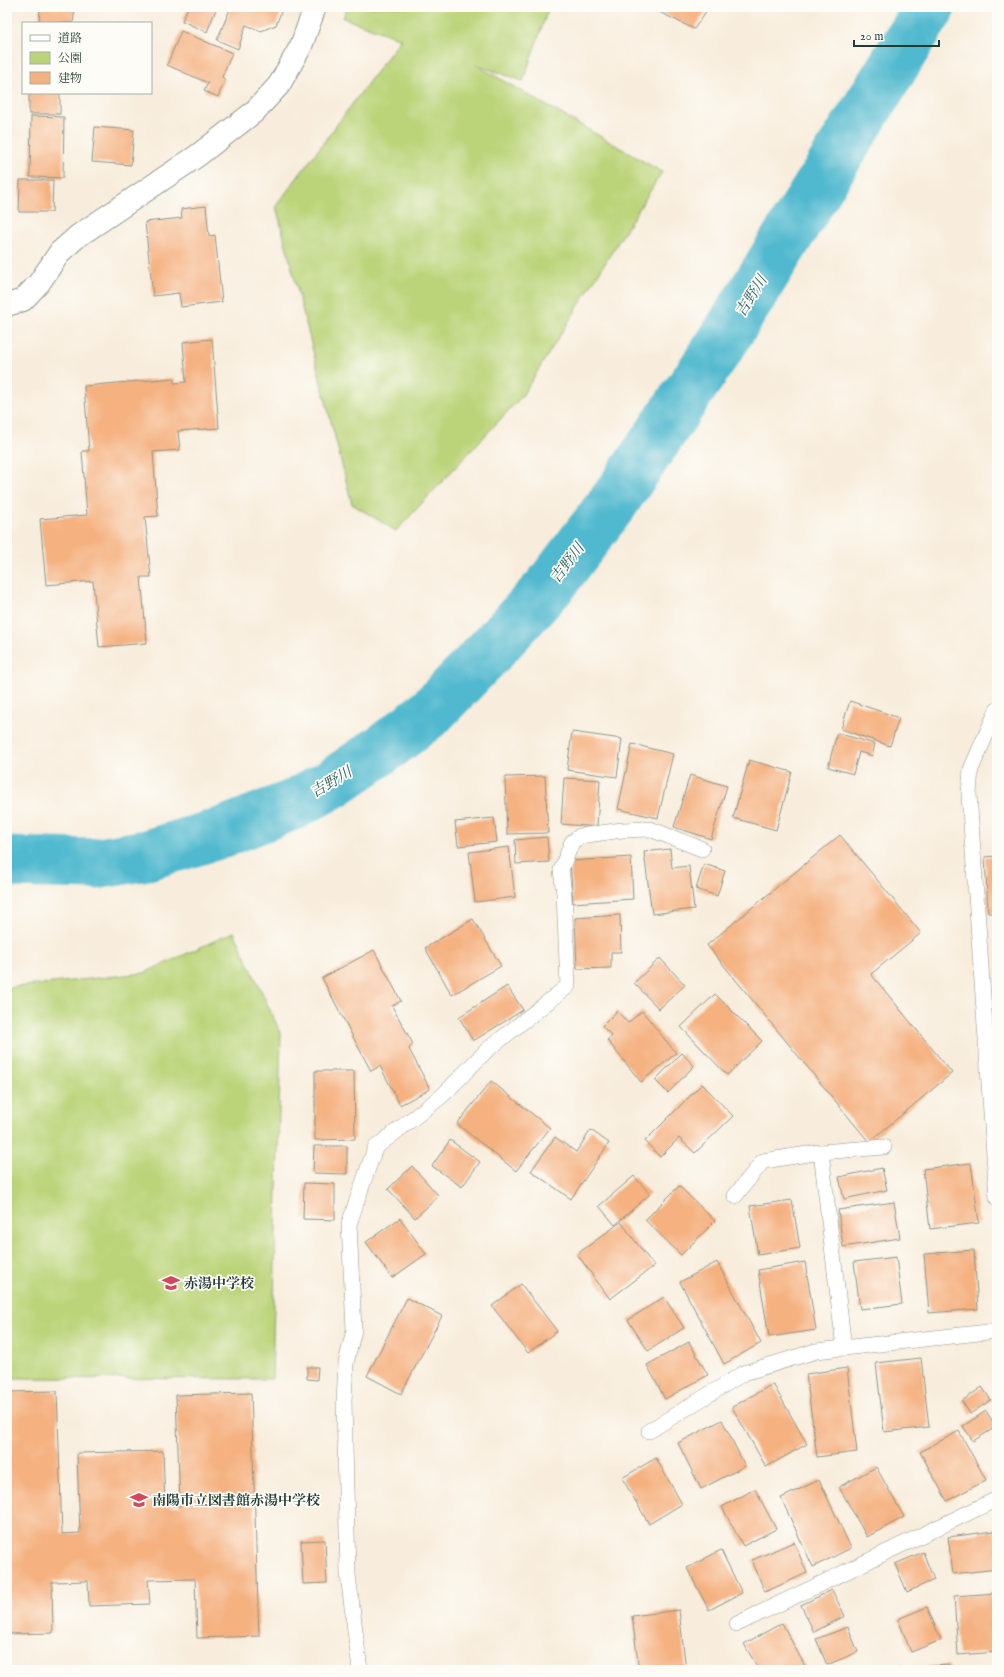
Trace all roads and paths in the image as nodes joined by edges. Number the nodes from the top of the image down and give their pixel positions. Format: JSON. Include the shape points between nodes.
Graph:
{"nodes":[{"id":1,"x":315,"y":7,"type":"edge"},
{"id":2,"x":7,"y":305,"type":"edge"},
{"id":3,"x":997,"y":710,"type":"edge"},
{"id":4,"x":702,"y":849,"type":"dead end"},
{"id":5,"x":993,"y":1064,"type":"edge"},
{"id":6,"x":884,"y":1147,"type":"dead end"},
{"id":7,"x":821,"y":1152,"type":"junction"},
{"id":8,"x":735,"y":1196,"type":"dead end"},
{"id":9,"x":997,"y":1198,"type":"edge"},
{"id":10,"x":997,"y":1330,"type":"edge"},
{"id":11,"x":844,"y":1348,"type":"junction"},
{"id":12,"x":649,"y":1431,"type":"dead end"},
{"id":13,"x":997,"y":1499,"type":"edge"},
{"id":14,"x":738,"y":1624,"type":"dead end"},
{"id":15,"x":360,"y":1670,"type":"edge"}],
"edges":[{"from":1,"to":2,"type":"street","via":[[301,46],[279,85],[254,112],[197,156],[78,236],[60,252],[39,283],[23,300]]},
{"from":3,"to":5,"type":"lane","via":[[971,769],[969,794]]},
{"from":4,"to":15,"type":"lane","via":[[650,829],[580,836],[572,842],[561,870],[568,986],[487,1050],[443,1095],[375,1148],[349,1224],[354,1330],[346,1363],[344,1401],[348,1567]]},
{"from":5,"to":9,"type":"lane"},
{"from":6,"to":7,"type":"lane"},
{"from":7,"to":8,"type":"lane","via":[[763,1161]]},
{"from":7,"to":11,"type":"lane"},
{"from":10,"to":11,"type":"lane"},
{"from":11,"to":12,"type":"lane","via":[[816,1351],[744,1373]]},
{"from":13,"to":14,"type":"lane"}]}
